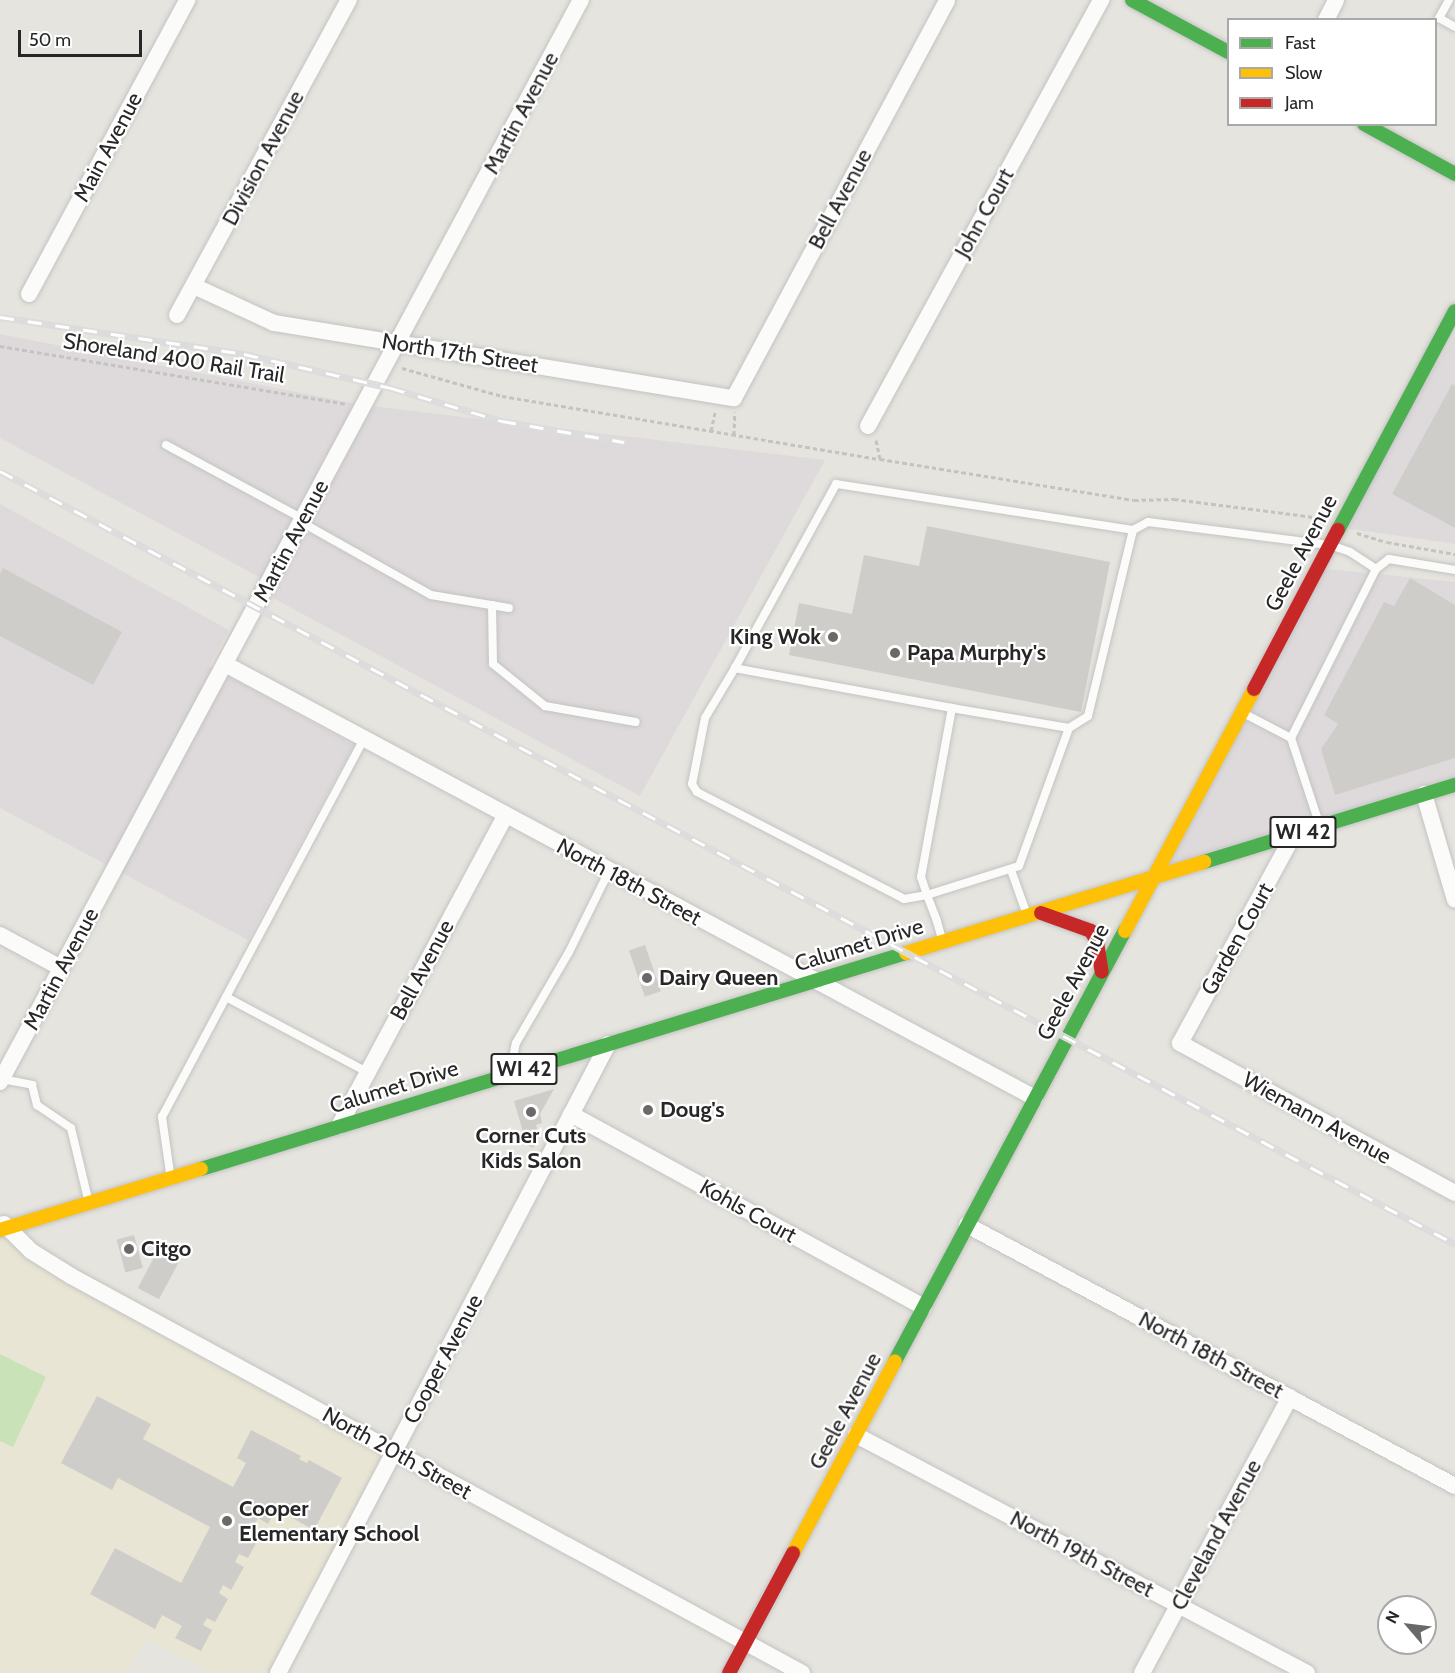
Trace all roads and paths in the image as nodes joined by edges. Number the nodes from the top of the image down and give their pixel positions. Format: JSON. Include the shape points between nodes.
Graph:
{"nodes":[{"id":1,"x":187,"y":0,"type":"edge"},
{"id":2,"x":349,"y":0,"type":"edge"},
{"id":3,"x":581,"y":0,"type":"edge"},
{"id":4,"x":947,"y":0,"type":"edge"},
{"id":5,"x":1101,"y":0,"type":"edge"},
{"id":6,"x":1132,"y":0,"type":"edge"},
{"id":7,"x":1336,"y":0,"type":"edge"},
{"id":8,"x":1449,"y":0,"type":"edge"},
{"id":9,"x":1327,"y":18,"type":"edge"},
{"id":10,"x":1455,"y":27,"type":"edge"},
{"id":11,"x":1227,"y":51,"type":"edge"},
{"id":12,"x":1368,"y":126,"type":"edge"},
{"id":13,"x":1455,"y":174,"type":"edge"},
{"id":14,"x":194,"y":286,"type":"junction"},
{"id":15,"x":28,"y":294,"type":"dead end"},
{"id":16,"x":1455,"y":311,"type":"edge"},
{"id":17,"x":177,"y":315,"type":"dead end"},
{"id":18,"x":396,"y":344,"type":"junction"},
{"id":19,"x":0,"y":346,"type":"edge"},
{"id":20,"x":397,"y":366,"type":"dead end"},
{"id":21,"x":734,"y":398,"type":"junction"},
{"id":22,"x":343,"y":403,"type":"dead end"},
{"id":23,"x":868,"y":426,"type":"dead end"},
{"id":24,"x":734,"y":435,"type":"junction"},
{"id":25,"x":166,"y":445,"type":"dead end"},
{"id":26,"x":302,"y":520,"type":"junction"},
{"id":27,"x":1338,"y":527,"type":"junction"},
{"id":28,"x":1133,"y":530,"type":"junction"},
{"id":29,"x":1330,"y":545,"type":"junction"},
{"id":30,"x":1455,"y":554,"type":"edge"},
{"id":31,"x":1376,"y":569,"type":"junction"},
{"id":32,"x":1455,"y":570,"type":"edge"},
{"id":33,"x":492,"y":605,"type":"junction"},
{"id":34,"x":509,"y":608,"type":"dead end"},
{"id":35,"x":225,"y":664,"type":"junction"},
{"id":36,"x":735,"y":668,"type":"junction"},
{"id":37,"x":952,"y":708,"type":"junction"},
{"id":38,"x":1240,"y":711,"type":"junction"},
{"id":39,"x":636,"y":722,"type":"dead end"},
{"id":40,"x":1069,"y":728,"type":"junction"},
{"id":41,"x":364,"y":738,"type":"junction"},
{"id":42,"x":1291,"y":738,"type":"junction"},
{"id":43,"x":1455,"y":785,"type":"edge"},
{"id":44,"x":1424,"y":794,"type":"junction"},
{"id":45,"x":506,"y":815,"type":"junction"},
{"id":46,"x":1320,"y":826,"type":"junction"},
{"id":47,"x":1294,"y":834,"type":"junction"},
{"id":48,"x":1011,"y":870,"type":"junction"},
{"id":49,"x":609,"y":871,"type":"junction"},
{"id":50,"x":1150,"y":878,"type":"junction"},
{"id":51,"x":927,"y":896,"type":"junction"},
{"id":52,"x":1455,"y":900,"type":"edge"},
{"id":53,"x":1034,"y":915,"type":"junction"},
{"id":54,"x":0,"y":935,"type":"edge"},
{"id":55,"x":944,"y":942,"type":"junction"},
{"id":56,"x":61,"y":968,"type":"junction"},
{"id":57,"x":1101,"y":972,"type":"junction"},
{"id":58,"x":814,"y":981,"type":"junction"},
{"id":59,"x":226,"y":997,"type":"junction"},
{"id":60,"x":1180,"y":1043,"type":"joint"},
{"id":61,"x":608,"y":1044,"type":"junction"},
{"id":62,"x":367,"y":1072,"type":"junction"},
{"id":63,"x":510,"y":1074,"type":"junction"},
{"id":64,"x":1,"y":1081,"type":"edge"},
{"id":65,"x":1035,"y":1098,"type":"junction"},
{"id":66,"x":571,"y":1114,"type":"junction"},
{"id":67,"x":339,"y":1126,"type":"junction"},
{"id":68,"x":171,"y":1177,"type":"junction"},
{"id":69,"x":1455,"y":1193,"type":"edge"},
{"id":70,"x":89,"y":1202,"type":"junction"},
{"id":71,"x":3,"y":1226,"type":"edge"},
{"id":72,"x":967,"y":1226,"type":"junction"},
{"id":73,"x":924,"y":1307,"type":"junction"},
{"id":74,"x":1290,"y":1397,"type":"junction"},
{"id":75,"x":856,"y":1435,"type":"junction"},
{"id":76,"x":394,"y":1452,"type":"junction"},
{"id":77,"x":1455,"y":1486,"type":"edge"},
{"id":78,"x":1179,"y":1605,"type":"junction"},
{"id":79,"x":745,"y":1643,"type":"junction"},
{"id":80,"x":278,"y":1673,"type":"edge"},
{"id":81,"x":729,"y":1673,"type":"edge"},
{"id":82,"x":802,"y":1673,"type":"edge"},
{"id":83,"x":1142,"y":1673,"type":"edge"},
{"id":84,"x":1307,"y":1673,"type":"edge"}],
"edges":[{"from":1,"to":15,"type":"street","name":"Main Avenue"},
{"from":2,"to":14,"type":"street","name":"Division Avenue"},
{"from":3,"to":18,"type":"street","name":"Martin Avenue"},
{"from":4,"to":21,"type":"street","name":"Bell Avenue"},
{"from":5,"to":23,"type":"street","name":"John Court"},
{"from":6,"to":11,"type":"street"},
{"from":7,"to":9,"type":"street"},
{"from":8,"to":10,"type":"lane","via":[[1439,18]]},
{"from":12,"to":13,"type":"street"},
{"from":14,"to":17,"type":"street","name":"Division Avenue"},
{"from":14,"to":18,"type":"street","name":"North 17th Street","via":[[274,323]]},
{"from":16,"to":27,"type":"street","name":"Geele Avenue"},
{"from":18,"to":21,"type":"street","name":"North 17th Street"},
{"from":18,"to":26,"type":"street","name":"Martin Avenue"},
{"from":19,"to":22,"type":"path","name":"Shoreland 400 Rail Trail"},
{"from":20,"to":24,"type":"path","via":[[502,396]]},
{"from":21,"to":24,"type":"path"},
{"from":24,"to":27,"type":"path","via":[[1134,500],[1174,499],[1314,517]]},
{"from":25,"to":26,"type":"lane"},
{"from":26,"to":33,"type":"lane","via":[[431,595]]},
{"from":26,"to":35,"type":"street","name":"Martin Avenue"},
{"from":27,"to":29,"type":"street","name":"Geele Avenue"},
{"from":27,"to":30,"type":"path","via":[[1387,542]]},
{"from":28,"to":29,"type":"lane","via":[[1148,522]]},
{"from":28,"to":36,"type":"lane","via":[[836,484]]},
{"from":28,"to":40,"type":"lane","via":[[1088,716]]},
{"from":29,"to":31,"type":"lane","via":[[1350,552]]},
{"from":29,"to":38,"type":"street","name":"Geele Avenue"},
{"from":31,"to":32,"type":"lane","via":[[1389,559]]},
{"from":31,"to":42,"type":"lane"},
{"from":33,"to":34,"type":"lane"},
{"from":33,"to":39,"type":"lane","via":[[493,664],[545,706]]},
{"from":35,"to":41,"type":"street","name":"North 18th Street"},
{"from":35,"to":56,"type":"street","name":"Martin Avenue"},
{"from":36,"to":37,"type":"lane"},
{"from":36,"to":51,"type":"lane","via":[[705,718],[694,789],[904,899]]},
{"from":37,"to":40,"type":"lane"},
{"from":37,"to":51,"type":"lane","via":[[921,877]]},
{"from":38,"to":42,"type":"lane"},
{"from":38,"to":50,"type":"street","name":"Geele Avenue"},
{"from":40,"to":48,"type":"lane","via":[[1021,864]]},
{"from":41,"to":45,"type":"street","name":"North 18th Street"},
{"from":41,"to":59,"type":"lane"},
{"from":42,"to":46,"type":"lane"},
{"from":43,"to":44,"type":"street","name":"Calumet Drive","number":"WI 42"},
{"from":44,"to":46,"type":"street","name":"Calumet Drive","number":"WI 42"},
{"from":44,"to":52,"type":"street"},
{"from":45,"to":49,"type":"street","name":"North 18th Street"},
{"from":45,"to":62,"type":"street","name":"Bell Avenue"},
{"from":46,"to":47,"type":"street","name":"Calumet Drive","number":"WI 42"},
{"from":47,"to":50,"type":"street","name":"Calumet Drive","number":"WI 42"},
{"from":47,"to":60,"type":"street","name":"Garden Court"},
{"from":48,"to":51,"type":"lane"},
{"from":48,"to":53,"type":"lane"},
{"from":49,"to":58,"type":"street","name":"North 18th Street"},
{"from":49,"to":63,"type":"lane","via":[[569,952],[516,1043]]},
{"from":50,"to":53,"type":"street","name":"Calumet Drive","number":"WI 42"},
{"from":50,"to":57,"type":"street","name":"Geele Avenue"},
{"from":51,"to":55,"type":"lane"},
{"from":53,"to":55,"type":"street","name":"Calumet Drive","number":"WI 42"},
{"from":53,"to":57,"type":"street","via":[[1091,931],[1097,942]]},
{"from":54,"to":56,"type":"street"},
{"from":55,"to":58,"type":"street","name":"Calumet Drive","number":"WI 42"},
{"from":56,"to":64,"type":"street","name":"Martin Avenue"},
{"from":57,"to":65,"type":"street","name":"Geele Avenue"},
{"from":58,"to":61,"type":"street","name":"Calumet Drive","number":"WI 42"},
{"from":58,"to":65,"type":"street","name":"North 18th Street"},
{"from":59,"to":62,"type":"lane"},
{"from":59,"to":68,"type":"lane","via":[[162,1117]]},
{"from":60,"to":69,"type":"street","name":"Wiemann Avenue"},
{"from":61,"to":63,"type":"street","name":"Calumet Drive","number":"WI 42"},
{"from":61,"to":66,"type":"street","name":"Cooper Avenue"},
{"from":62,"to":67,"type":"street","name":"Bell Avenue"},
{"from":63,"to":67,"type":"street","name":"Calumet Drive","number":"WI 42"},
{"from":64,"to":70,"type":"lane","via":[[32,1085],[37,1105],[71,1128]]},
{"from":65,"to":72,"type":"street","name":"Geele Avenue"},
{"from":66,"to":73,"type":"street","name":"Kohls Court"},
{"from":66,"to":76,"type":"street","name":"Cooper Avenue"},
{"from":67,"to":68,"type":"street","name":"Calumet Drive","number":"WI 42"},
{"from":68,"to":70,"type":"street","name":"Calumet Drive","number":"WI 42"},
{"from":70,"to":71,"type":"street","name":"Calumet Drive","number":"WI 42"},
{"from":71,"to":76,"type":"street","name":"North 20th Street","via":[[31,1251],[70,1276]]},
{"from":72,"to":73,"type":"street","name":"Geele Avenue"},
{"from":72,"to":74,"type":"street","name":"North 18th Street"},
{"from":73,"to":75,"type":"street","name":"Geele Avenue"},
{"from":74,"to":77,"type":"street","name":"North 18th Street"},
{"from":74,"to":78,"type":"street","name":"Cleveland Avenue"},
{"from":75,"to":78,"type":"street","name":"North 19th Street"},
{"from":75,"to":79,"type":"street","name":"Geele Avenue"},
{"from":76,"to":79,"type":"street","name":"North 20th Street"},
{"from":76,"to":80,"type":"street","name":"Cooper Avenue"},
{"from":78,"to":83,"type":"street","name":"Cleveland Avenue"},
{"from":78,"to":84,"type":"street","name":"North 19th Street"},
{"from":79,"to":81,"type":"street","name":"Geele Avenue"},
{"from":79,"to":82,"type":"street","name":"North 20th Street"}]}
